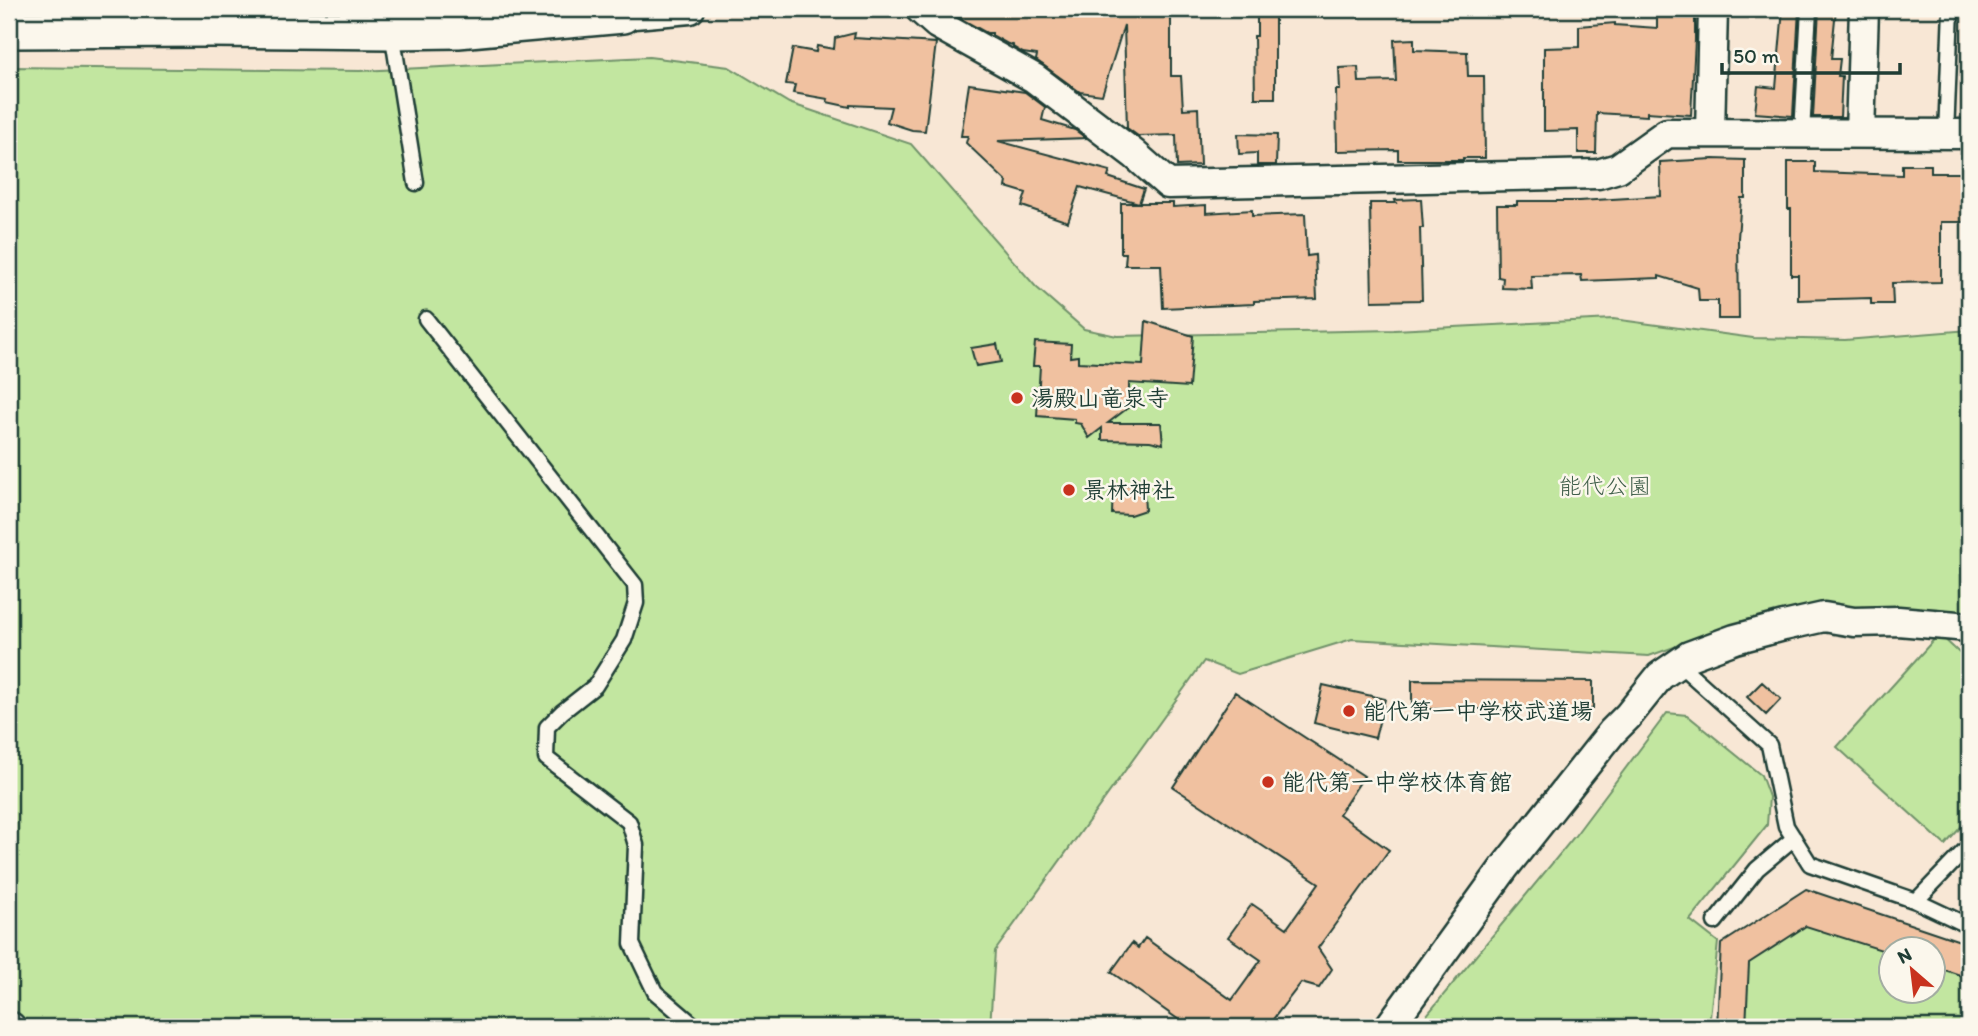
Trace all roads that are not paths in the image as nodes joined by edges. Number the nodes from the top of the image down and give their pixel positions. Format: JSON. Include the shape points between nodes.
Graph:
{"nodes":[{"id":1,"x":690,"y":9,"type":"edge"},
{"id":2,"x":920,"y":9,"type":"edge"},
{"id":3,"x":1713,"y":9,"type":"edge"},
{"id":4,"x":1809,"y":9,"type":"edge"},
{"id":5,"x":1864,"y":9,"type":"edge"},
{"id":6,"x":1951,"y":9,"type":"edge"},
{"id":7,"x":623,"y":12,"type":"edge"},
{"id":8,"x":452,"y":19,"type":"edge"},
{"id":9,"x":9,"y":30,"type":"edge"},
{"id":10,"x":392,"y":30,"type":"junction"},
{"id":11,"x":1710,"y":132,"type":"junction"},
{"id":12,"x":1802,"y":133,"type":"junction"},
{"id":13,"x":1860,"y":133,"type":"junction"},
{"id":14,"x":1958,"y":134,"type":"edge"},
{"id":15,"x":416,"y":183,"type":"dead end"},
{"id":16,"x":426,"y":319,"type":"dead end"},
{"id":17,"x":1969,"y":627,"type":"edge"},
{"id":18,"x":1678,"y":663,"type":"junction"},
{"id":19,"x":1794,"y":838,"type":"junction"},
{"id":20,"x":1969,"y":846,"type":"edge"},
{"id":21,"x":1916,"y":901,"type":"junction"},
{"id":22,"x":1715,"y":922,"type":"dead end"},
{"id":23,"x":1969,"y":926,"type":"edge"},
{"id":24,"x":696,"y":1027,"type":"edge"},
{"id":25,"x":1388,"y":1027,"type":"edge"}],
"edges":[{"from":1,"to":7,"type":"street"},
{"from":2,"to":11,"type":"street","via":[[937,24],[1034,78],[1168,184],[1598,174],[1618,168],[1667,133]]},
{"from":3,"to":11,"type":"street"},
{"from":4,"to":12,"type":"lane"},
{"from":5,"to":13,"type":"street"},
{"from":6,"to":14,"type":"lane"},
{"from":7,"to":8,"type":"street"},
{"from":8,"to":10,"type":"street"},
{"from":9,"to":10,"type":"street"},
{"from":10,"to":15,"type":"lane"},
{"from":11,"to":12,"type":"street"},
{"from":12,"to":13,"type":"street"},
{"from":13,"to":14,"type":"street"},
{"from":16,"to":24,"type":"lane","via":[[635,585],[636,603],[624,640],[595,686],[547,727],[546,758],[629,822],[636,845],[632,944],[655,992]]},
{"from":17,"to":18,"type":"street","via":[[1824,617],[1735,639]]},
{"from":18,"to":19,"type":"lane","via":[[1769,745],[1786,826]]},
{"from":18,"to":25,"type":"street","via":[[1660,676],[1612,732],[1504,868]]},
{"from":19,"to":21,"type":"lane","via":[[1810,864]]},
{"from":19,"to":22,"type":"lane","via":[[1757,869]]},
{"from":20,"to":21,"type":"lane"},
{"from":21,"to":23,"type":"lane"}]}
